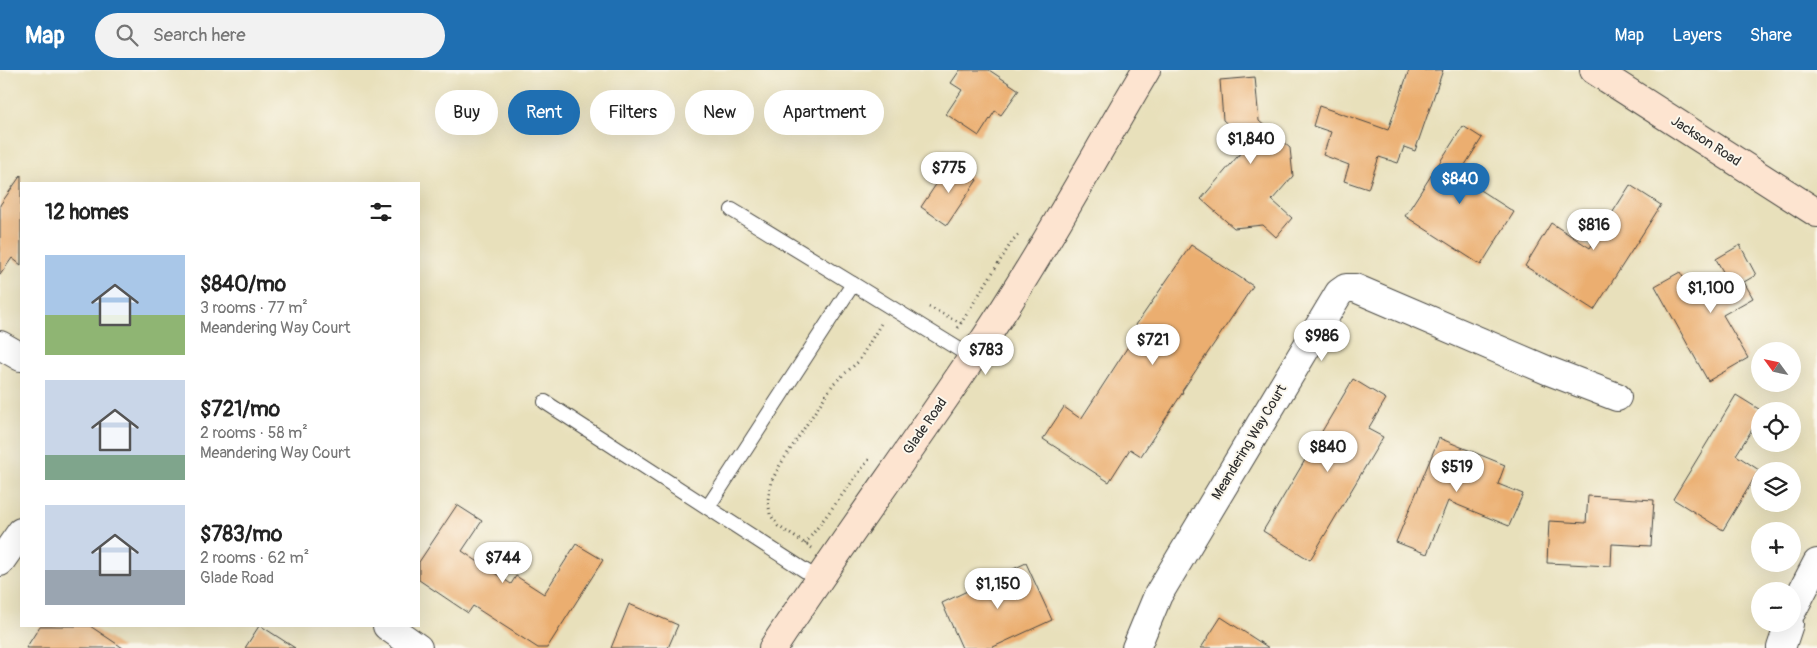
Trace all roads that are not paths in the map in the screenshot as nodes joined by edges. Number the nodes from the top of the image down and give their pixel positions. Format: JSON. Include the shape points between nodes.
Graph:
{"nodes":[{"id":1,"x":1146,"y":70,"type":"edge"},
{"id":2,"x":1594,"y":70,"type":"edge"},
{"id":3,"x":732,"y":210,"type":"dead end"},
{"id":4,"x":1817,"y":213,"type":"edge"},
{"id":5,"x":853,"y":284,"type":"junction"},
{"id":6,"x":0,"y":345,"type":"edge"},
{"id":7,"x":20,"y":356,"type":"edge"},
{"id":8,"x":972,"y":358,"type":"junction"},
{"id":9,"x":1617,"y":397,"type":"dead end"},
{"id":10,"x":545,"y":402,"type":"dead end"},
{"id":11,"x":708,"y":507,"type":"junction"},
{"id":12,"x":20,"y":533,"type":"edge"},
{"id":13,"x":0,"y":562,"type":"edge"},
{"id":14,"x":1817,"y":563,"type":"edge"},
{"id":15,"x":809,"y":572,"type":"junction"},
{"id":16,"x":1801,"y":594,"type":"edge"},
{"id":17,"x":388,"y":627,"type":"edge"},
{"id":18,"x":1786,"y":632,"type":"edge"},
{"id":19,"x":418,"y":648,"type":"edge"},
{"id":20,"x":773,"y":648,"type":"edge"},
{"id":21,"x":1136,"y":648,"type":"edge"},
{"id":22,"x":1781,"y":648,"type":"edge"}],
"edges":[{"from":1,"to":8,"type":"main road","name":"Glade Road"},
{"from":2,"to":4,"type":"main road","name":"Jackson Road"},
{"from":3,"to":5,"type":"lane"},
{"from":5,"to":8,"type":"lane"},
{"from":5,"to":11,"type":"lane"},
{"from":6,"to":7,"type":"street"},
{"from":8,"to":15,"type":"main road","name":"Glade Road"},
{"from":9,"to":21,"type":"street","name":"Meandering Way Court","via":[[1355,288],[1346,288],[1339,293],[1158,595]]},
{"from":10,"to":11,"type":"lane"},
{"from":11,"to":15,"type":"lane"},
{"from":12,"to":13,"type":"street"},
{"from":14,"to":16,"type":"street"},
{"from":15,"to":20,"type":"main road","name":"Glade Road"},
{"from":17,"to":19,"type":"street"},
{"from":18,"to":22,"type":"street"}]}
